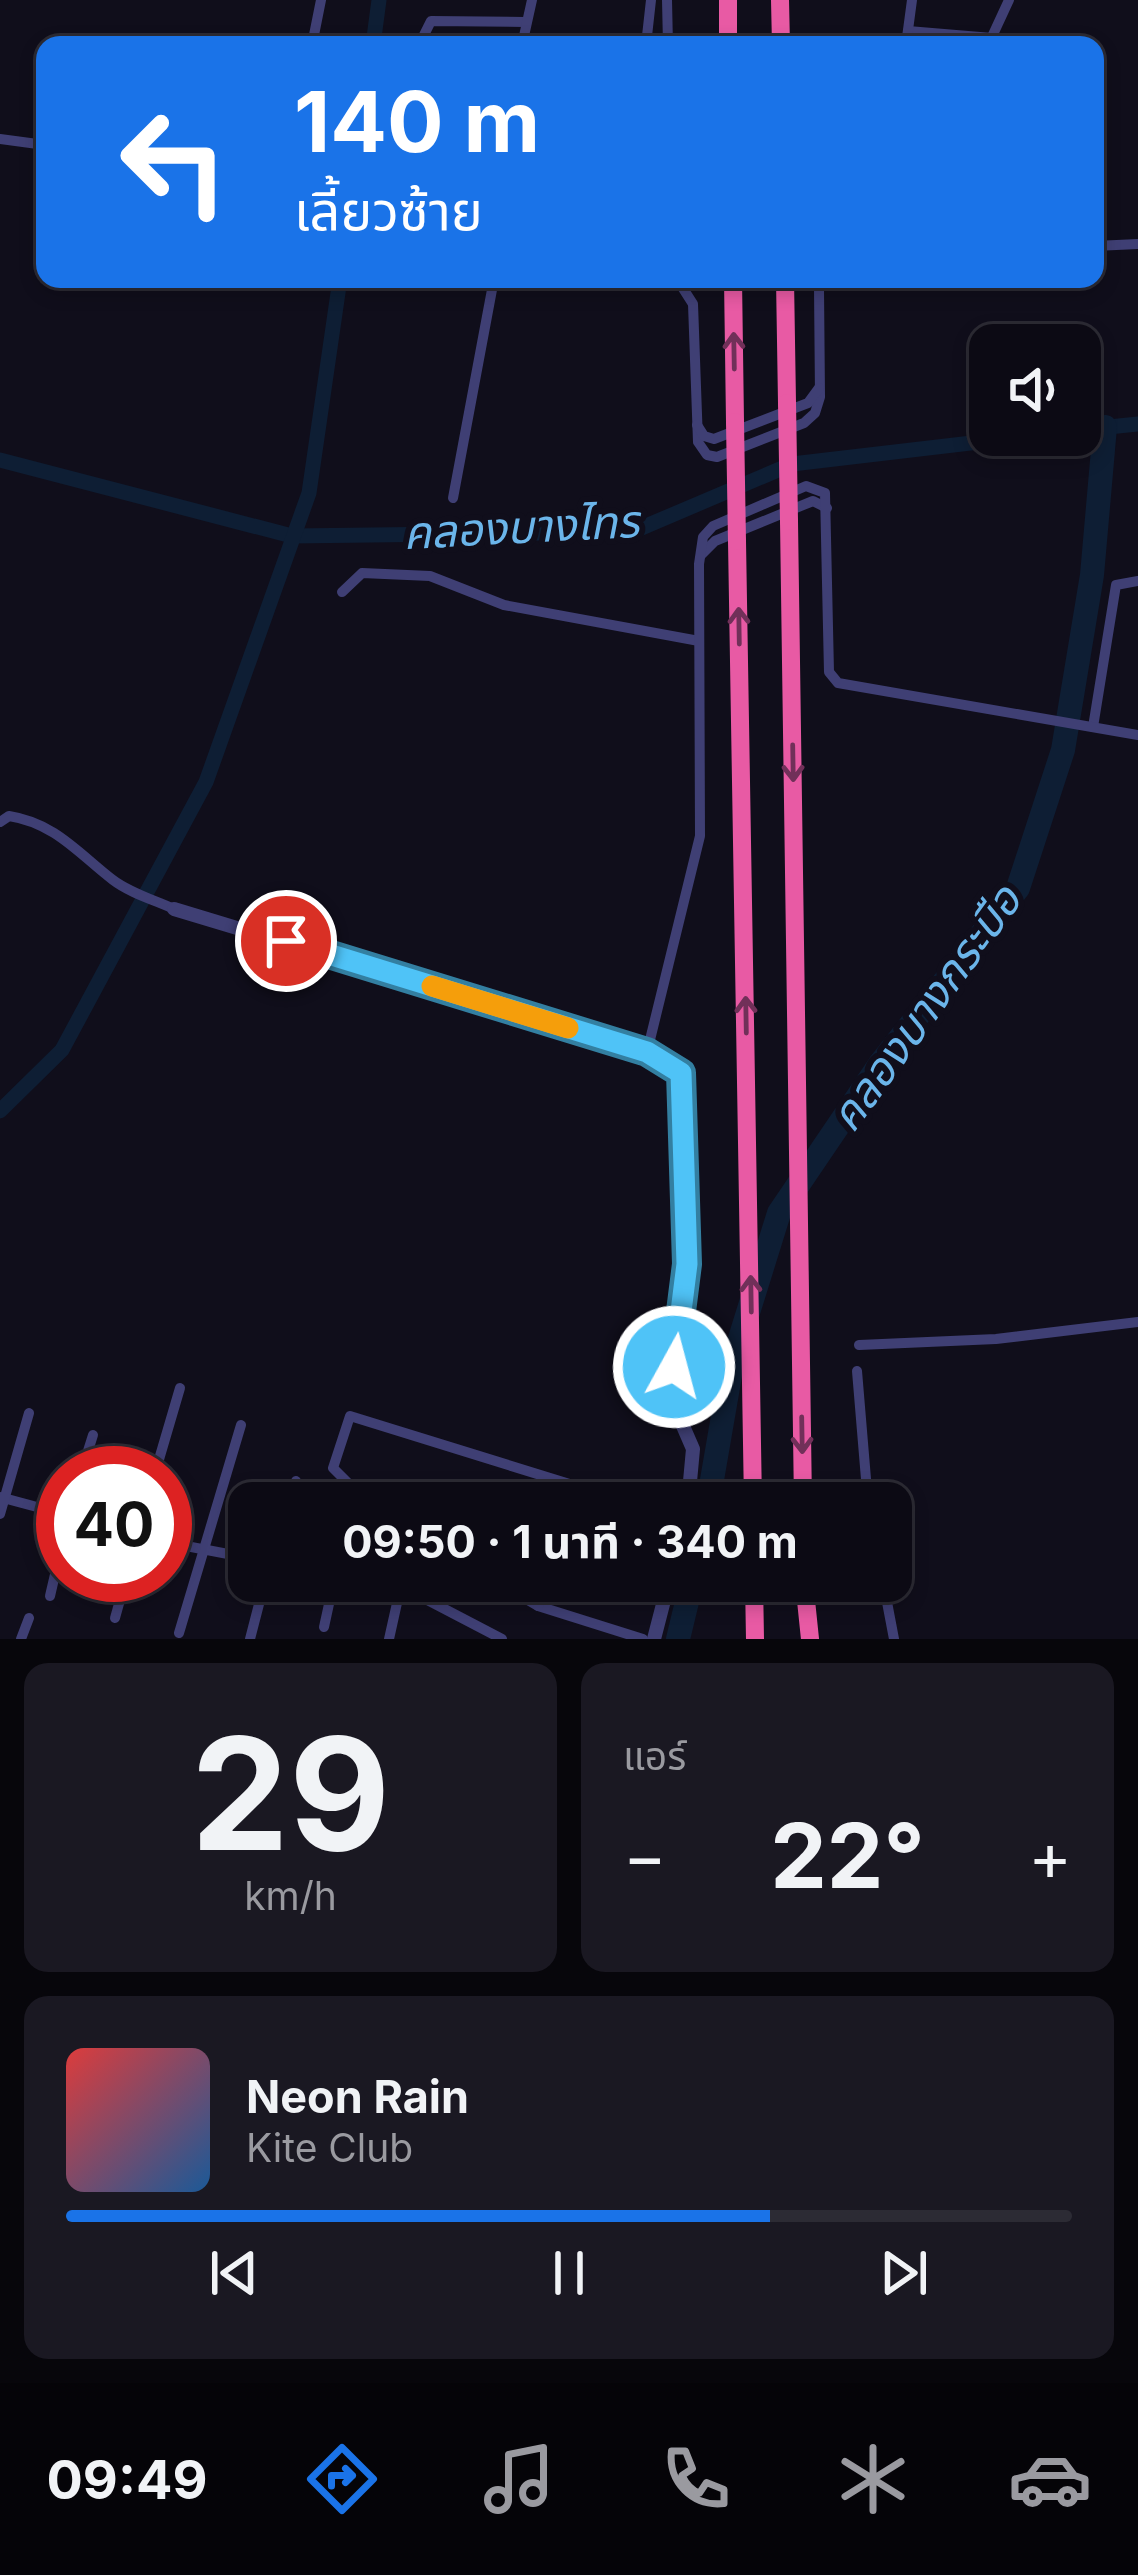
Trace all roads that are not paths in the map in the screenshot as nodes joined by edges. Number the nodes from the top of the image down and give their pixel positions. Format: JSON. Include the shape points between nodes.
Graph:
{"nodes":[{"id":1,"x":321,"y":0,"type":"edge"},
{"id":2,"x":532,"y":0,"type":"edge"},
{"id":3,"x":651,"y":0,"type":"edge"},
{"id":4,"x":667,"y":0,"type":"edge"},
{"id":5,"x":728,"y":0,"type":"edge"},
{"id":6,"x":781,"y":0,"type":"edge"},
{"id":7,"x":912,"y":0,"type":"edge"},
{"id":8,"x":1009,"y":0,"type":"edge"},
{"id":9,"x":525,"y":22,"type":"junction"},
{"id":10,"x":908,"y":31,"type":"junction"},
{"id":11,"x":313,"y":36,"type":"edge"},
{"id":12,"x":423,"y":36,"type":"edge"},
{"id":13,"x":523,"y":36,"type":"edge"},
{"id":14,"x":647,"y":36,"type":"edge"},
{"id":15,"x":668,"y":36,"type":"edge"},
{"id":16,"x":728,"y":36,"type":"edge"},
{"id":17,"x":781,"y":36,"type":"edge"},
{"id":18,"x":907,"y":36,"type":"edge"},
{"id":19,"x":945,"y":36,"type":"edge"},
{"id":20,"x":993,"y":36,"type":"edge"},
{"id":21,"x":0,"y":139,"type":"edge"},
{"id":22,"x":36,"y":144,"type":"edge"},
{"id":23,"x":1138,"y":244,"type":"edge"},
{"id":24,"x":1104,"y":246,"type":"edge"},
{"id":25,"x":492,"y":288,"type":"edge"},
{"id":26,"x":683,"y":288,"type":"edge"},
{"id":27,"x":733,"y":288,"type":"edge"},
{"id":28,"x":785,"y":288,"type":"edge"},
{"id":29,"x":820,"y":288,"type":"edge"},
{"id":30,"x":820,"y":385,"type":"junction"},
{"id":31,"x":696,"y":423,"type":"junction"},
{"id":32,"x":453,"y":498,"type":"dead end"},
{"id":33,"x":1138,"y":581,"type":"edge"},
{"id":34,"x":342,"y":592,"type":"dead end"},
{"id":35,"x":699,"y":640,"type":"junction"},
{"id":36,"x":1088,"y":726,"type":"junction"},
{"id":37,"x":1138,"y":735,"type":"edge"},
{"id":38,"x":0,"y":822,"type":"edge"},
{"id":39,"x":174,"y":909,"type":"joint"},
{"id":40,"x":647,"y":1052,"type":"junction"},
{"id":41,"x":1138,"y":1322,"type":"edge"},
{"id":42,"x":859,"y":1345,"type":"dead end"},
{"id":43,"x":857,"y":1371,"type":"dead end"},
{"id":44,"x":180,"y":1388,"type":"dead end"},
{"id":45,"x":28,"y":1413,"type":"dead end"},
{"id":46,"x":241,"y":1425,"type":"dead end"},
{"id":47,"x":93,"y":1435,"type":"dead end"},
{"id":48,"x":90,"y":1446,"type":"edge"},
{"id":49,"x":163,"y":1446,"type":"edge"},
{"id":50,"x":347,"y":1482,"type":"edge"},
{"id":51,"x":565,"y":1482,"type":"edge"},
{"id":52,"x":693,"y":1482,"type":"edge"},
{"id":53,"x":753,"y":1482,"type":"edge"},
{"id":54,"x":803,"y":1482,"type":"edge"},
{"id":55,"x":866,"y":1482,"type":"edge"},
{"id":56,"x":2,"y":1498,"type":"edge"},
{"id":57,"x":36,"y":1507,"type":"edge"},
{"id":58,"x":0,"y":1514,"type":"edge"},
{"id":59,"x":192,"y":1547,"type":"edge"},
{"id":60,"x":202,"y":1549,"type":"junction"},
{"id":61,"x":228,"y":1554,"type":"edge"},
{"id":62,"x":119,"y":1602,"type":"edge"},
{"id":63,"x":260,"y":1602,"type":"edge"},
{"id":64,"x":330,"y":1602,"type":"edge"},
{"id":65,"x":394,"y":1602,"type":"edge"},
{"id":66,"x":430,"y":1602,"type":"edge"},
{"id":67,"x":531,"y":1602,"type":"edge"},
{"id":68,"x":539,"y":1602,"type":"edge"},
{"id":69,"x":664,"y":1602,"type":"edge"},
{"id":70,"x":754,"y":1602,"type":"edge"},
{"id":71,"x":805,"y":1602,"type":"edge"},
{"id":72,"x":887,"y":1602,"type":"edge"},
{"id":73,"x":538,"y":1606,"type":"junction"},
{"id":74,"x":29,"y":1618,"type":"dead end"},
{"id":75,"x":115,"y":1618,"type":"dead end"},
{"id":76,"x":465,"y":1622,"type":"junction"},
{"id":77,"x":324,"y":1628,"type":"dead end"},
{"id":78,"x":179,"y":1634,"type":"dead end"},
{"id":79,"x":21,"y":1639,"type":"edge"},
{"id":80,"x":250,"y":1639,"type":"edge"},
{"id":81,"x":389,"y":1639,"type":"edge"},
{"id":82,"x":461,"y":1639,"type":"edge"},
{"id":83,"x":502,"y":1639,"type":"edge"},
{"id":84,"x":643,"y":1639,"type":"edge"},
{"id":85,"x":654,"y":1639,"type":"edge"},
{"id":86,"x":755,"y":1639,"type":"edge"},
{"id":87,"x":808,"y":1639,"type":"edge"},
{"id":88,"x":894,"y":1639,"type":"edge"}],
"edges":[{"from":1,"to":11,"type":"street"},
{"from":2,"to":9,"type":"street"},
{"from":3,"to":14,"type":"street"},
{"from":4,"to":15,"type":"street"},
{"from":5,"to":16,"type":"highway"},
{"from":6,"to":17,"type":"highway"},
{"from":7,"to":10,"type":"street"},
{"from":8,"to":20,"type":"street"},
{"from":9,"to":12,"type":"street","via":[[430,21]]},
{"from":9,"to":13,"type":"street"},
{"from":10,"to":18,"type":"street"},
{"from":10,"to":19,"type":"street"},
{"from":21,"to":22,"type":"street"},
{"from":23,"to":24,"type":"street"},
{"from":25,"to":32,"type":"street"},
{"from":26,"to":31,"type":"street","via":[[693,304]]},
{"from":53,"to":27,"type":"highway","one_way":true,"bridge":true},
{"from":28,"to":54,"type":"highway","one_way":true,"bridge":true},
{"from":29,"to":30,"type":"street"},
{"from":30,"to":31,"type":"street","via":[[808,403],[714,439]]},
{"from":30,"to":31,"type":"street","via":[[809,421],[722,456],[703,452]]},
{"from":33,"to":36,"type":"street","via":[[1116,585]]},
{"from":34,"to":35,"type":"street","via":[[362,573],[430,576],[504,605]]},
{"from":35,"to":36,"type":"street","via":[[699,564],[715,541],[821,501],[828,511],[833,680]]},
{"from":35,"to":40,"type":"street","via":[[700,836]]},
{"from":36,"to":37,"type":"street"},
{"from":38,"to":39,"type":"street","via":[[26,819],[74,843],[117,884]]},
{"from":39,"to":40,"type":"street"},
{"from":40,"to":52,"type":"street","via":[[681,1073],[684,1089],[687,1264],[670,1396],[693,1449]]},
{"from":41,"to":42,"type":"street"},
{"from":43,"to":55,"type":"street"},
{"from":44,"to":49,"type":"street"},
{"from":45,"to":56,"type":"street"},
{"from":46,"to":60,"type":"street"},
{"from":47,"to":48,"type":"street"},
{"from":50,"to":51,"type":"street","via":[[333,1468],[350,1416]]},
{"from":56,"to":57,"type":"street"},
{"from":56,"to":58,"type":"street"},
{"from":59,"to":60,"type":"street"},
{"from":60,"to":61,"type":"street"},
{"from":60,"to":78,"type":"street"},
{"from":62,"to":75,"type":"street"},
{"from":63,"to":80,"type":"street"},
{"from":64,"to":77,"type":"street"},
{"from":65,"to":81,"type":"street"},
{"from":66,"to":76,"type":"street"},
{"from":67,"to":73,"type":"street"},
{"from":68,"to":73,"type":"street"},
{"from":69,"to":85,"type":"street"},
{"from":70,"to":86,"type":"highway"},
{"from":71,"to":87,"type":"highway"},
{"from":72,"to":88,"type":"street"},
{"from":73,"to":84,"type":"street"},
{"from":74,"to":79,"type":"street"},
{"from":76,"to":82,"type":"street"},
{"from":76,"to":83,"type":"street"}]}
